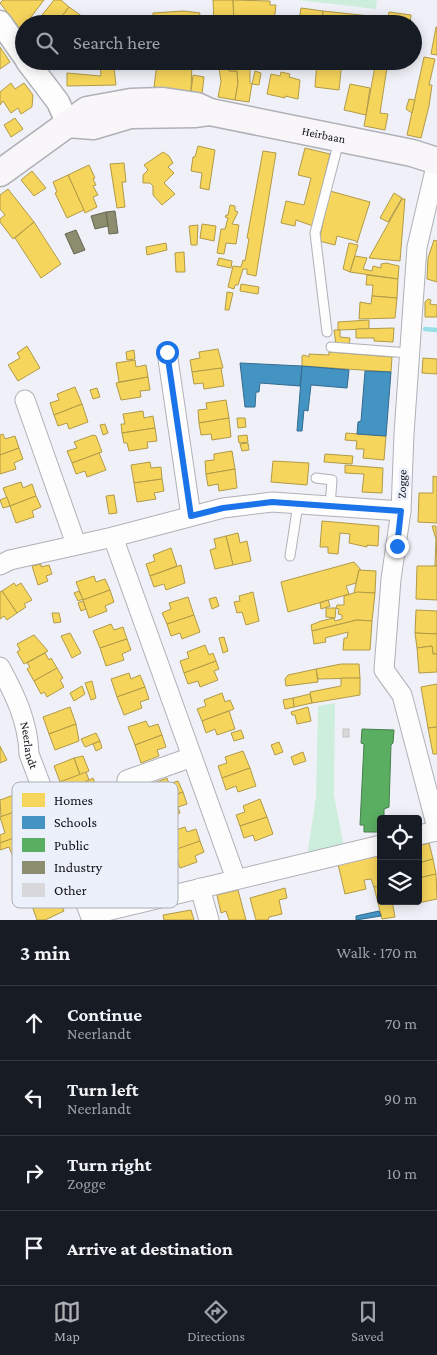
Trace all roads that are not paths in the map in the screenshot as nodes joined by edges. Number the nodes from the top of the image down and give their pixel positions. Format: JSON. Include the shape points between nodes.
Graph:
{"nodes":[{"id":1,"x":0,"y":22,"type":"edge"},
{"id":2,"x":15,"y":43,"type":"edge"},
{"id":3,"x":34,"y":70,"type":"edge"},
{"id":4,"x":68,"y":124,"type":"junction"},
{"id":5,"x":339,"y":138,"type":"junction"},
{"id":6,"x":437,"y":161,"type":"edge"},
{"id":7,"x":0,"y":173,"type":"edge"},
{"id":8,"x":326,"y":332,"type":"dead end"},
{"id":9,"x":331,"y":347,"type":"dead end"},
{"id":10,"x":167,"y":352,"type":"dead end"},
{"id":11,"x":409,"y":353,"type":"junction"},
{"id":12,"x":25,"y":400,"type":"dead end"},
{"id":13,"x":316,"y":478,"type":"dead end"},
{"id":14,"x":298,"y":504,"type":"junction"},
{"id":15,"x":330,"y":506,"type":"junction"},
{"id":16,"x":401,"y":511,"type":"junction"},
{"id":17,"x":191,"y":516,"type":"junction"},
{"id":18,"x":113,"y":537,"type":"junction"},
{"id":19,"x":76,"y":544,"type":"junction"},
{"id":20,"x":290,"y":556,"type":"dead end"},
{"id":21,"x":0,"y":566,"type":"edge"},
{"id":22,"x":0,"y":667,"type":"edge"},
{"id":23,"x":192,"y":757,"type":"junction"},
{"id":24,"x":127,"y":780,"type":"dead end"},
{"id":25,"x":40,"y":782,"type":"edge"},
{"id":26,"x":437,"y":829,"type":"edge"},
{"id":27,"x":422,"y":835,"type":"edge"},
{"id":28,"x":377,"y":846,"type":"edge"},
{"id":29,"x":236,"y":879,"type":"junction"},
{"id":30,"x":200,"y":888,"type":"junction"},
{"id":31,"x":178,"y":893,"type":"edge"},
{"id":32,"x":87,"y":908,"type":"edge"},
{"id":33,"x":119,"y":908,"type":"edge"},
{"id":34,"x":209,"y":920,"type":"edge"}],
"edges":[{"from":1,"to":2,"type":"street"},
{"from":3,"to":4,"type":"street","via":[[58,102]]},
{"from":4,"to":5,"type":"main road","name":"Heirbaan","via":[[93,126],[130,115],[210,112]]},
{"from":4,"to":7,"type":"main road"},
{"from":5,"to":6,"type":"main road","name":"Heirbaan"},
{"from":5,"to":8,"type":"lane","via":[[315,233]]},
{"from":6,"to":11,"type":"street","name":"Zogge","via":[[417,247]]},
{"from":9,"to":11,"type":"lane"},
{"from":10,"to":17,"type":"street"},
{"from":11,"to":16,"type":"street","name":"Zogge"},
{"from":12,"to":19,"type":"street"},
{"from":13,"to":15,"type":"lane","via":[[332,480]]},
{"from":14,"to":15,"type":"street"},
{"from":14,"to":17,"type":"street","via":[[223,508]]},
{"from":14,"to":20,"type":"lane"},
{"from":15,"to":16,"type":"street"},
{"from":16,"to":26,"type":"street","name":"Zogge","via":[[391,579],[384,670],[402,695]]},
{"from":17,"to":18,"type":"street"},
{"from":18,"to":19,"type":"street"},
{"from":18,"to":23,"type":"street"},
{"from":19,"to":21,"type":"street","via":[[10,560]]},
{"from":22,"to":25,"type":"street","name":"Neerlandt","via":[[21,706],[29,736],[29,754]]},
{"from":23,"to":24,"type":"street"},
{"from":23,"to":29,"type":"street"},
{"from":26,"to":27,"type":"street"},
{"from":28,"to":29,"type":"street","name":"Neerlandt"},
{"from":29,"to":30,"type":"street","name":"Neerlandt"},
{"from":30,"to":31,"type":"street","name":"Neerlandt"},
{"from":30,"to":34,"type":"street"},
{"from":32,"to":33,"type":"street","name":"Neerlandt","via":[[90,915]]}]}
